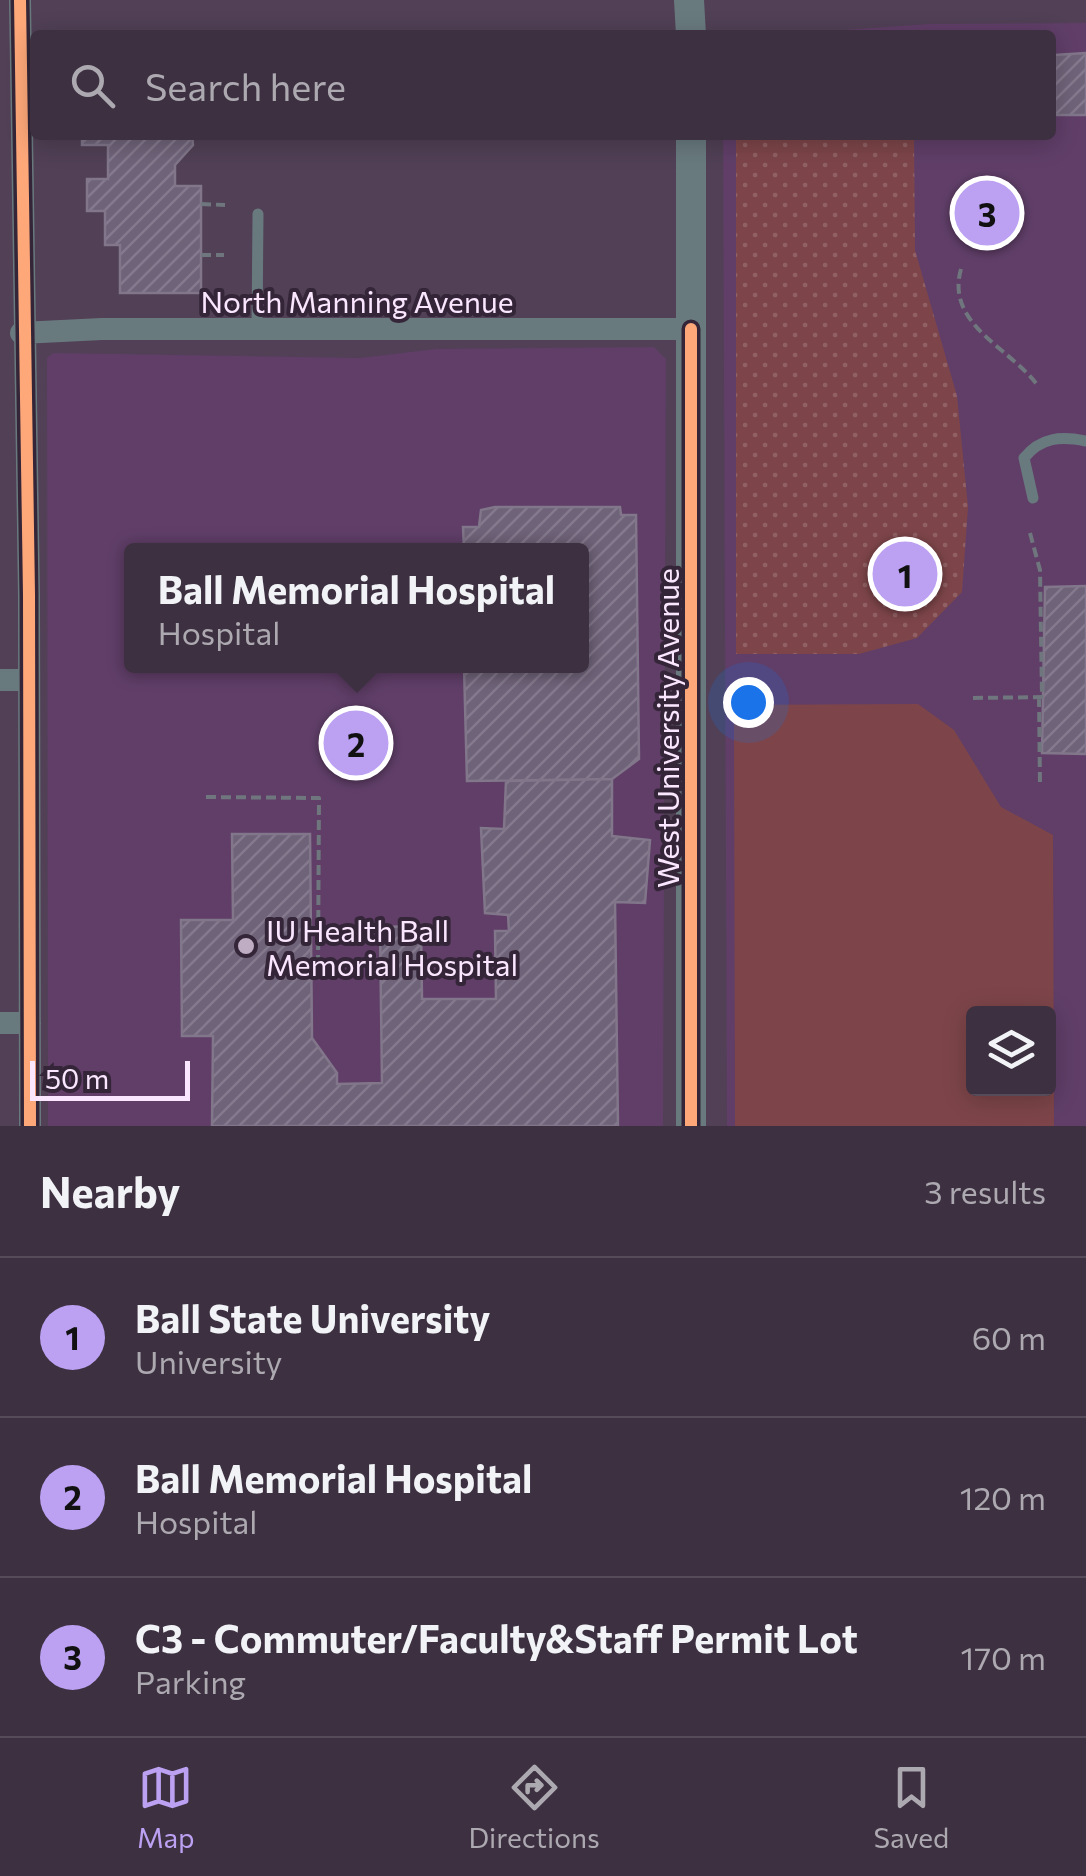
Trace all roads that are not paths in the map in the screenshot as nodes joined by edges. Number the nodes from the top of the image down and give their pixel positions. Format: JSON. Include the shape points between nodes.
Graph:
{"nodes":[{"id":1,"x":20,"y":0,"type":"edge"},
{"id":2,"x":689,"y":0,"type":"edge"},
{"id":3,"x":690,"y":30,"type":"edge"},
{"id":4,"x":691,"y":140,"type":"edge"},
{"id":5,"x":258,"y":214,"type":"dead end"},
{"id":6,"x":257,"y":329,"type":"junction"},
{"id":7,"x":692,"y":329,"type":"junction"},
{"id":8,"x":22,"y":333,"type":"junction"},
{"id":9,"x":1086,"y":441,"type":"edge"},
{"id":10,"x":1033,"y":498,"type":"dead end"},
{"id":11,"x":0,"y":680,"type":"edge"},
{"id":12,"x":29,"y":680,"type":"junction"},
{"id":13,"x":0,"y":1023,"type":"edge"},
{"id":14,"x":30,"y":1023,"type":"junction"},
{"id":15,"x":30,"y":1126,"type":"edge"},
{"id":16,"x":692,"y":1126,"type":"edge"}],
"edges":[{"from":1,"to":8,"type":"street"},
{"from":2,"to":3,"type":"street"},
{"from":4,"to":7,"type":"street","name":"West University Avenue"},
{"from":5,"to":6,"type":"lane"},
{"from":6,"to":7,"type":"street","name":"North Manning Avenue"},
{"from":6,"to":8,"type":"street","name":"North Manning Avenue"},
{"from":7,"to":16,"type":"street","name":"West University Avenue"},
{"from":8,"to":12,"type":"street"},
{"from":9,"to":10,"type":"lane","via":[[1061,436],[1034,446],[1024,458]]},
{"from":11,"to":12,"type":"street"},
{"from":12,"to":14,"type":"street"},
{"from":13,"to":14,"type":"street"},
{"from":14,"to":15,"type":"street"}]}
